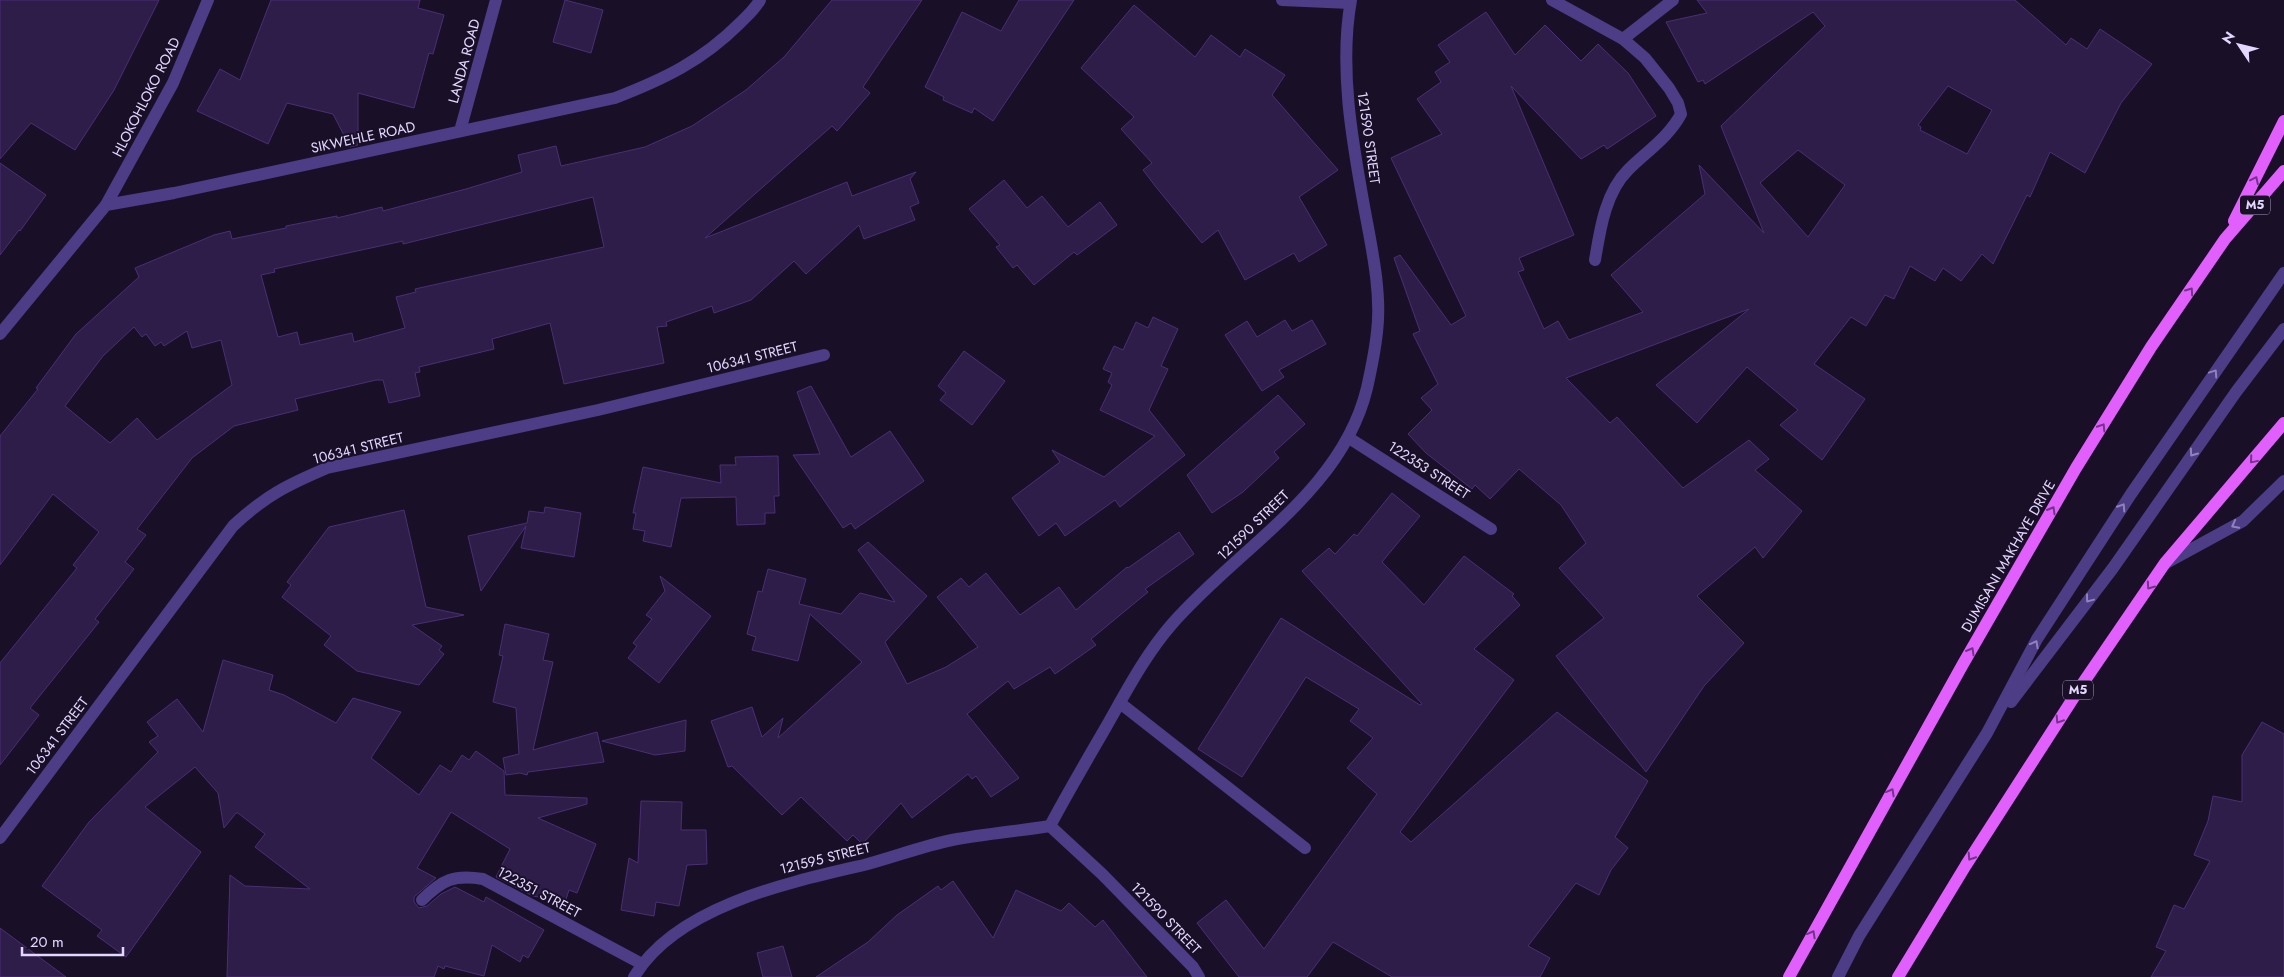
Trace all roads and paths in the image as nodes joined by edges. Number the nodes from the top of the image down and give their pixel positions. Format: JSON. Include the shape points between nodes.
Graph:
{"nodes":[{"id":1,"x":208,"y":0,"type":"edge"},
{"id":2,"x":496,"y":0,"type":"edge"},
{"id":3,"x":760,"y":0,"type":"edge"},
{"id":4,"x":1282,"y":0,"type":"edge"},
{"id":5,"x":1552,"y":0,"type":"edge"},
{"id":6,"x":1673,"y":0,"type":"edge"},
{"id":7,"x":1351,"y":2,"type":"edge"},
{"id":8,"x":1623,"y":38,"type":"junction"},
{"id":9,"x":2284,"y":121,"type":"edge"},
{"id":10,"x":460,"y":131,"type":"junction"},
{"id":11,"x":2284,"y":171,"type":"edge"},
{"id":12,"x":106,"y":204,"type":"junction"},
{"id":13,"x":2225,"y":239,"type":"junction"},
{"id":14,"x":1595,"y":260,"type":"dead end"},
{"id":15,"x":2284,"y":273,"type":"edge"},
{"id":16,"x":2284,"y":329,"type":"edge"},
{"id":17,"x":0,"y":334,"type":"edge"},
{"id":18,"x":824,"y":356,"type":"dead end"},
{"id":19,"x":2284,"y":423,"type":"edge"},
{"id":20,"x":1349,"y":438,"type":"junction"},
{"id":21,"x":2284,"y":481,"type":"edge"},
{"id":22,"x":1491,"y":529,"type":"dead end"},
{"id":23,"x":2165,"y":563,"type":"junction"},
{"id":24,"x":1120,"y":703,"type":"junction"},
{"id":25,"x":1987,"y":734,"type":"junction"},
{"id":26,"x":1050,"y":826,"type":"junction"},
{"id":27,"x":0,"y":838,"type":"edge"},
{"id":28,"x":1305,"y":848,"type":"dead end"},
{"id":29,"x":422,"y":900,"type":"dead end"},
{"id":30,"x":642,"y":964,"type":"junction"},
{"id":31,"x":634,"y":977,"type":"edge"},
{"id":32,"x":1199,"y":977,"type":"edge"},
{"id":33,"x":1788,"y":977,"type":"edge"},
{"id":34,"x":1838,"y":977,"type":"edge"},
{"id":35,"x":1898,"y":977,"type":"edge"}],
"edges":[{"from":1,"to":12,"type":"street","name":"HLOKOHLOKO ROAD","via":[[173,83]]},
{"from":2,"to":10,"type":"street","name":"LANDA ROAD"},
{"from":3,"to":10,"type":"street","name":"SIKWEHLE ROAD","via":[[719,44],[658,82],[615,98]]},
{"from":4,"to":7,"type":"street"},
{"from":5,"to":8,"type":"street"},
{"from":6,"to":8,"type":"street"},
{"from":7,"to":20,"type":"street","name":"121590 STREET","via":[[1347,88],[1376,269],[1378,331],[1367,388]]},
{"from":8,"to":14,"type":"street","via":[[1645,58],[1669,88],[1681,114],[1616,186],[1600,230]]},
{"from":13,"to":9,"type":"main road","one_way":true},
{"from":10,"to":12,"type":"street","name":"SIKWEHLE ROAD","via":[[174,193]]},
{"from":11,"to":13,"type":"main road","name":"DUMISANI MAKHAYE DRIVE","number":"M5"},
{"from":12,"to":17,"type":"street"},
{"from":33,"to":13,"type":"main road","name":"DUMISANI MAKHAYE DRIVE","number":"M5","one_way":true,"via":[[2076,468],[2151,347]]},
{"from":25,"to":15,"type":"street","one_way":true,"via":[[2037,639],[2120,510]]},
{"from":16,"to":25,"type":"street","one_way":true,"via":[[2113,568]]},
{"from":18,"to":27,"type":"street","name":"106341 STREET","via":[[598,410],[327,468],[290,484],[258,503],[233,526]]},
{"from":19,"to":23,"type":"main road","number":"M5","one_way":true},
{"from":20,"to":22,"type":"street","name":"122353 STREET"},
{"from":20,"to":24,"type":"street","name":"121590 STREET","via":[[1311,490],[1171,624]]},
{"from":21,"to":23,"type":"street","one_way":true,"via":[[2243,521]]},
{"from":23,"to":35,"type":"main road","number":"M5","one_way":true,"via":[[2083,683]]},
{"from":24,"to":26,"type":"street","name":"121590 STREET"},
{"from":24,"to":28,"type":"street"},
{"from":25,"to":34,"type":"street","via":[[1859,936]]},
{"from":26,"to":30,"type":"street","name":"121595 STREET","via":[[952,840],[782,884],[716,910],[682,930]]},
{"from":26,"to":32,"type":"street","name":"121590 STREET","via":[[1102,874]]},
{"from":29,"to":30,"type":"street","name":"122351 STREET","via":[[436,886],[451,879],[466,876],[483,880]]},
{"from":30,"to":31,"type":"street","name":"121595 STREET"}]}
